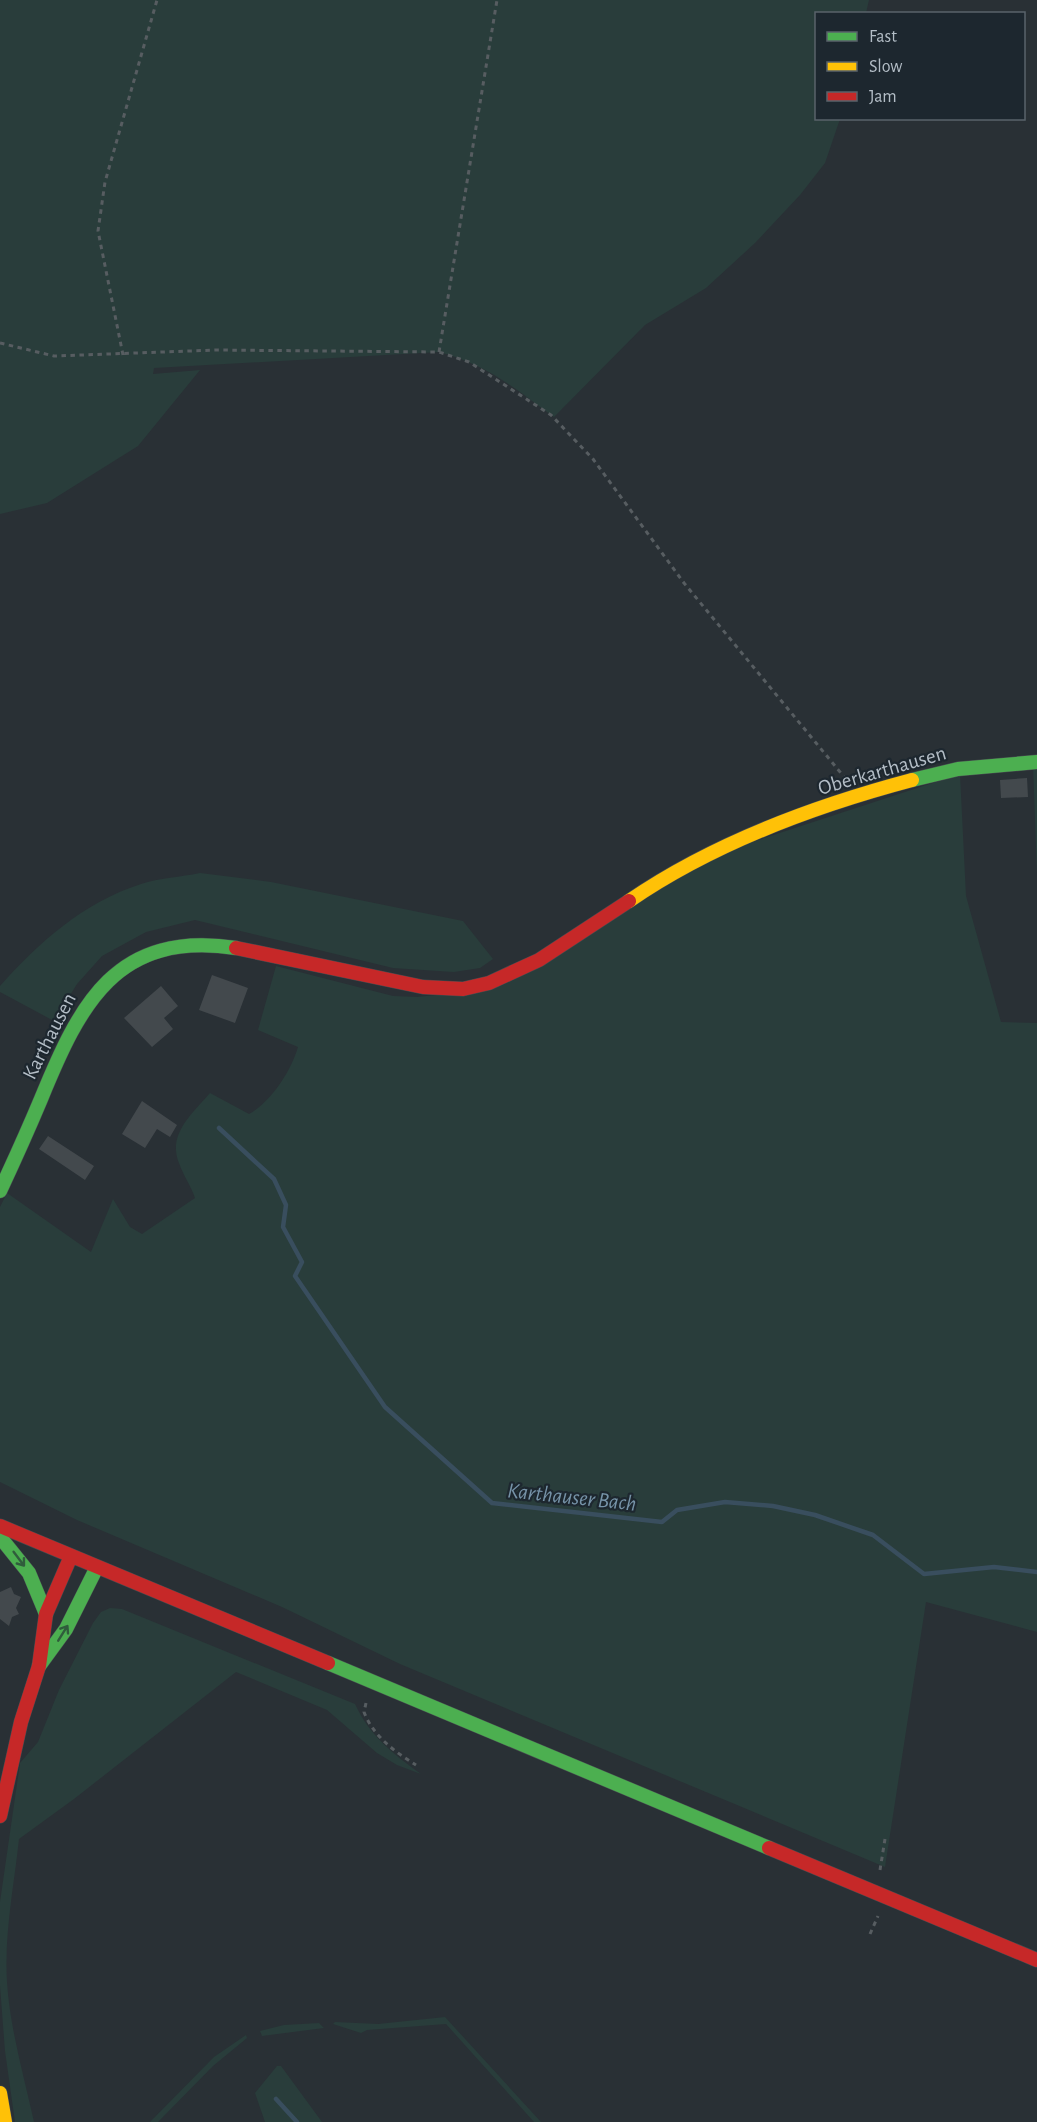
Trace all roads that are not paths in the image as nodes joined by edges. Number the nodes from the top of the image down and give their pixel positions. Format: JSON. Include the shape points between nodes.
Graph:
{"nodes":[{"id":1,"x":1037,"y":762,"type":"edge"},
{"id":2,"x":394,"y":981,"type":"joint"},
{"id":3,"x":0,"y":1191,"type":"edge"},
{"id":4,"x":0,"y":1526,"type":"edge"},
{"id":5,"x":0,"y":1537,"type":"edge"},
{"id":6,"x":71,"y":1556,"type":"junction"},
{"id":7,"x":97,"y":1567,"type":"junction"},
{"id":8,"x":46,"y":1614,"type":"junction"},
{"id":9,"x":39,"y":1666,"type":"junction"},
{"id":10,"x":0,"y":1816,"type":"edge"},
{"id":11,"x":1037,"y":1960,"type":"edge"},
{"id":12,"x":0,"y":2093,"type":"edge"},
{"id":13,"x":5,"y":2122,"type":"edge"}],
"edges":[{"from":1,"to":2,"type":"main road","name":"Oberkarthausen","via":[[935,773],[859,795],[737,842],[655,884],[537,962],[493,982],[462,989]]},
{"from":2,"to":3,"type":"main road","name":"Karthausen","via":[[233,945],[205,944],[146,955],[120,970],[87,1003],[64,1045]]},
{"from":4,"to":6,"type":"main road"},
{"from":5,"to":8,"type":"main road","one_way":true,"via":[[29,1573]]},
{"from":6,"to":7,"type":"main road"},
{"from":6,"to":8,"type":"main road"},
{"from":9,"to":7,"type":"main road","one_way":true,"via":[[66,1629]]},
{"from":7,"to":11,"type":"main road"},
{"from":8,"to":9,"type":"main road"},
{"from":9,"to":10,"type":"main road","via":[[19,1730]]},
{"from":12,"to":13,"type":"main road"}]}
